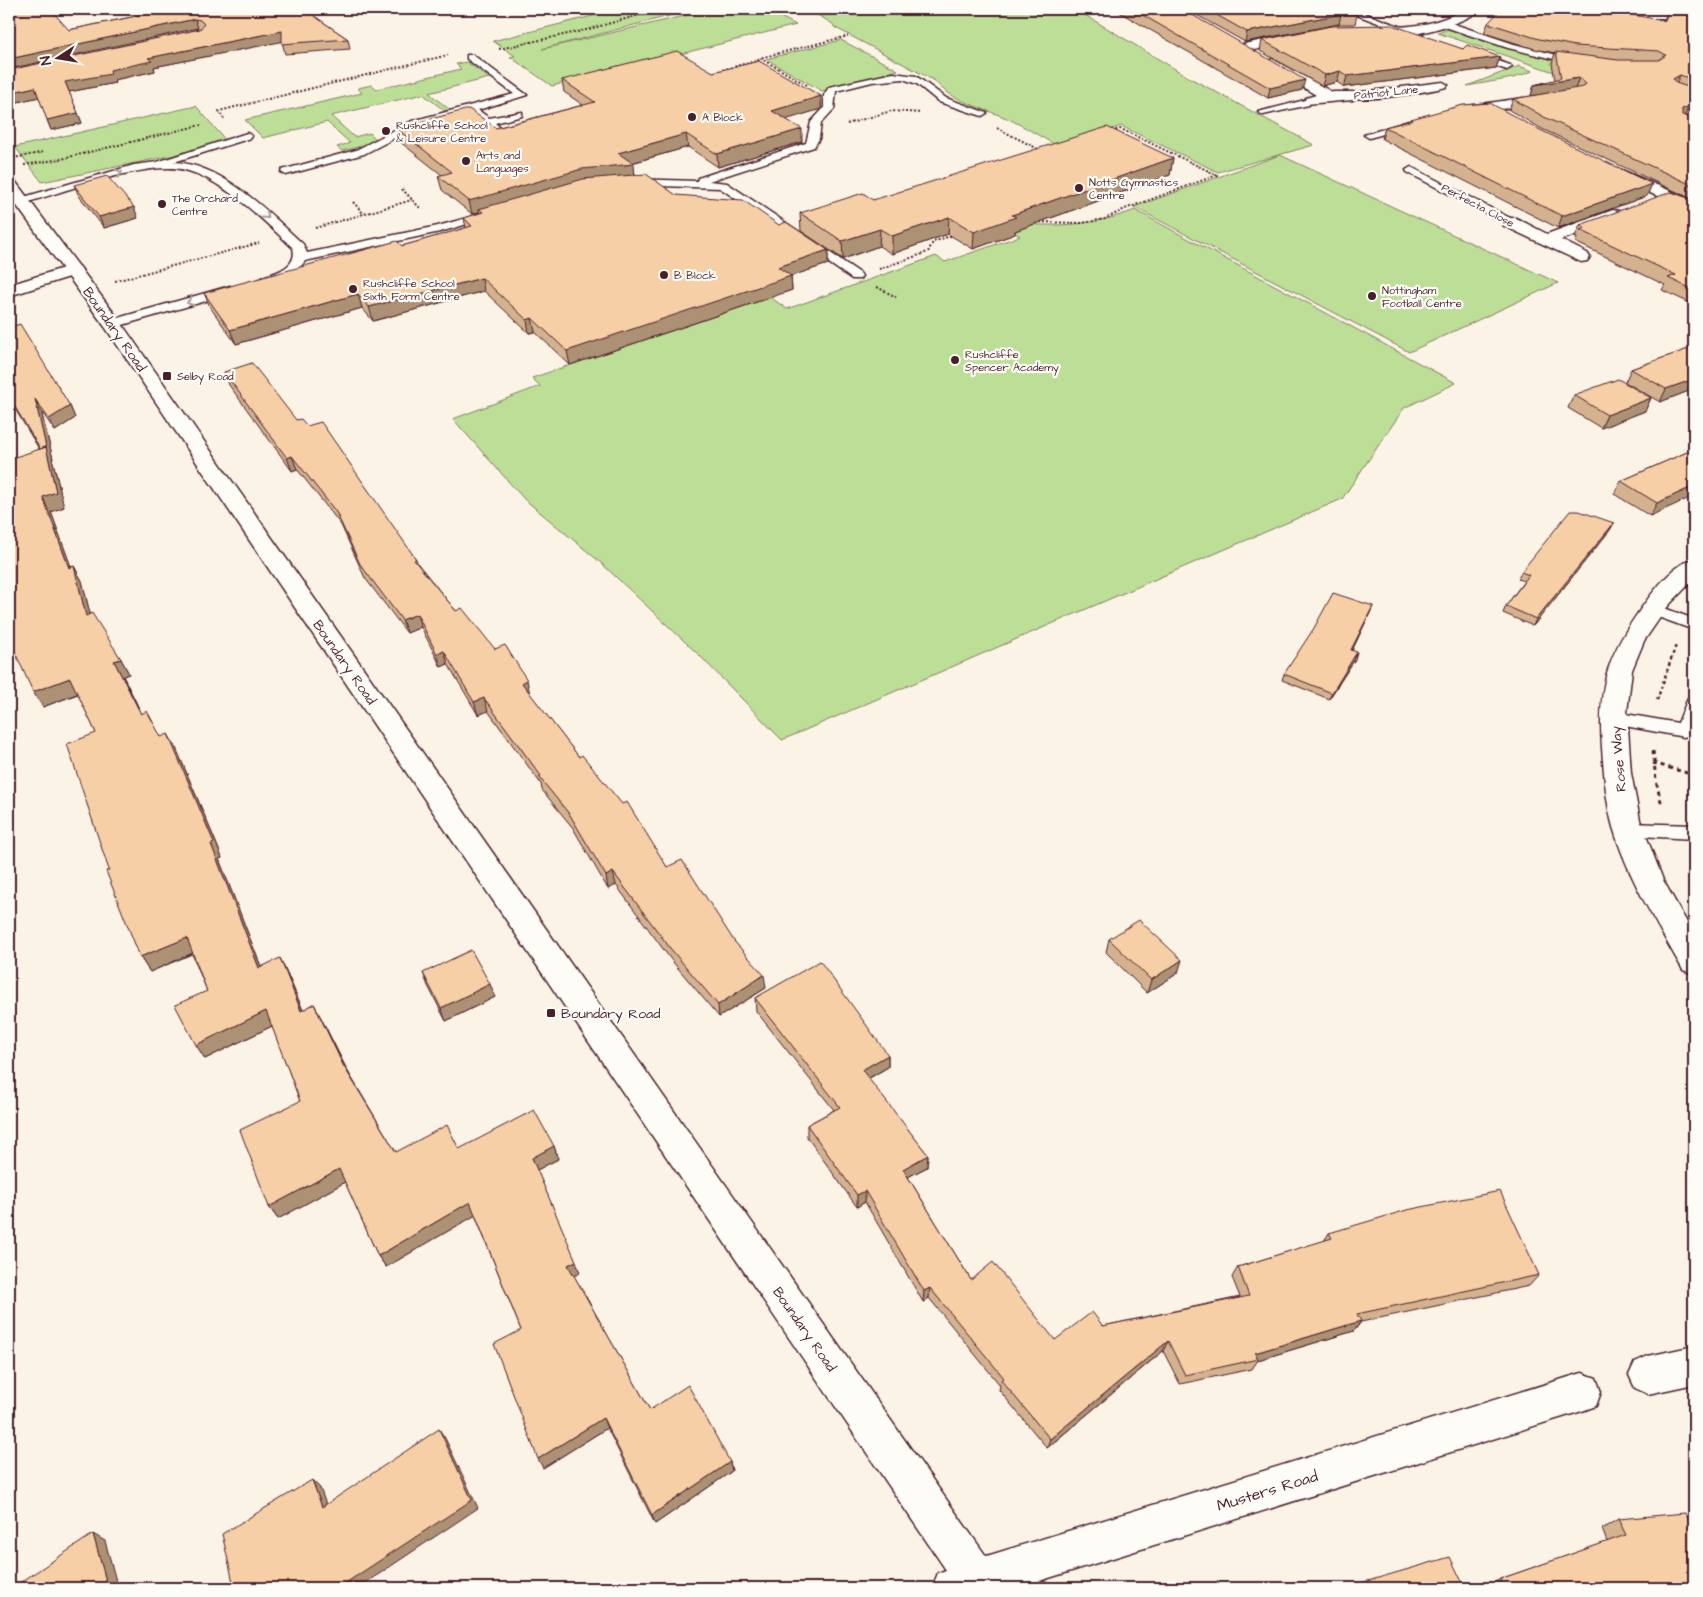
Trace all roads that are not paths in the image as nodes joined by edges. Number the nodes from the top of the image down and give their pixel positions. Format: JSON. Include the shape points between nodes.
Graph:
{"nodes":[{"id":1,"x":1345,"y":9,"type":"edge"},
{"id":2,"x":1473,"y":9,"type":"edge"},
{"id":3,"x":1583,"y":9,"type":"edge"},
{"id":4,"x":1665,"y":12,"type":"edge"},
{"id":5,"x":1694,"y":14,"type":"edge"},
{"id":6,"x":1444,"y":24,"type":"junction"},
{"id":7,"x":1355,"y":30,"type":"edge"},
{"id":8,"x":1407,"y":31,"type":"junction"},
{"id":9,"x":1309,"y":34,"type":"edge"},
{"id":10,"x":1424,"y":38,"type":"edge"},
{"id":11,"x":1229,"y":39,"type":"edge"},
{"id":12,"x":1244,"y":48,"type":"junction"},
{"id":13,"x":1461,"y":51,"type":"edge"},
{"id":14,"x":470,"y":57,"type":"dead end"},
{"id":15,"x":1589,"y":64,"type":"edge"},
{"id":16,"x":1507,"y":67,"type":"dead end"},
{"id":17,"x":1443,"y":84,"type":"edge"},
{"id":18,"x":1353,"y":96,"type":"joint"},
{"id":19,"x":1329,"y":97,"type":"junction"},
{"id":20,"x":1527,"y":101,"type":"edge"},
{"id":21,"x":1305,"y":102,"type":"joint"},
{"id":22,"x":1490,"y":107,"type":"junction"},
{"id":23,"x":470,"y":109,"type":"junction"},
{"id":24,"x":1263,"y":112,"type":"dead end"},
{"id":25,"x":982,"y":113,"type":"road end"},
{"id":26,"x":1454,"y":113,"type":"edge"},
{"id":27,"x":518,"y":114,"type":"dead end"},
{"id":28,"x":1511,"y":120,"type":"edge"},
{"id":29,"x":487,"y":122,"type":"junction"},
{"id":30,"x":1416,"y":122,"type":"edge"},
{"id":31,"x":497,"y":129,"type":"edge"},
{"id":32,"x":1369,"y":135,"type":"dead end"},
{"id":33,"x":247,"y":136,"type":"dead end"},
{"id":34,"x":154,"y":165,"type":"junction"},
{"id":35,"x":1604,"y":166,"type":"edge"},
{"id":36,"x":1411,"y":170,"type":"dead end"},
{"id":37,"x":286,"y":172,"type":"dead end"},
{"id":38,"x":620,"y":183,"type":"edge"},
{"id":39,"x":691,"y":183,"type":"junction"},
{"id":40,"x":9,"y":184,"type":"edge"},
{"id":41,"x":1666,"y":196,"type":"junction"},
{"id":42,"x":21,"y":201,"type":"junction"},
{"id":43,"x":1647,"y":203,"type":"edge"},
{"id":44,"x":1694,"y":207,"type":"edge"},
{"id":45,"x":1629,"y":210,"type":"edge"},
{"id":46,"x":497,"y":212,"type":"edge"},
{"id":47,"x":1510,"y":222,"type":"joint"},
{"id":48,"x":1546,"y":240,"type":"junction"},
{"id":49,"x":1580,"y":257,"type":"dead end"},
{"id":50,"x":301,"y":258,"type":"junction"},
{"id":51,"x":73,"y":270,"type":"junction"},
{"id":52,"x":856,"y":276,"type":"dead end"},
{"id":53,"x":258,"y":282,"type":"edge"},
{"id":54,"x":239,"y":288,"type":"edge"},
{"id":55,"x":9,"y":291,"type":"edge"},
{"id":56,"x":112,"y":324,"type":"junction"},
{"id":57,"x":1694,"y":566,"type":"edge"},
{"id":58,"x":1652,"y":609,"type":"junction"},
{"id":59,"x":1694,"y":625,"type":"edge"},
{"id":60,"x":1694,"y":702,"type":"edge"},
{"id":61,"x":1614,"y":718,"type":"junction"},
{"id":62,"x":1628,"y":830,"type":"junction"},
{"id":63,"x":1694,"y":832,"type":"edge"},
{"id":64,"x":1694,"y":962,"type":"edge"},
{"id":65,"x":1694,"y":1365,"type":"edge"},
{"id":66,"x":1648,"y":1375,"type":"dead end"},
{"id":67,"x":1582,"y":1392,"type":"dead end"},
{"id":68,"x":971,"y":1585,"type":"edge"}],
"edges":[{"from":1,"to":8,"type":"lane"},
{"from":2,"to":6,"type":"street"},
{"from":3,"to":4,"type":"street"},
{"from":4,"to":5,"type":"street"},
{"from":6,"to":8,"type":"street"},
{"from":6,"to":15,"type":"lane","via":[[1479,37]]},
{"from":7,"to":8,"type":"street"},
{"from":8,"to":10,"type":"lane"},
{"from":9,"to":12,"type":"street"},
{"from":11,"to":12,"type":"street"},
{"from":12,"to":19,"type":"street"},
{"from":13,"to":16,"type":"lane"},
{"from":14,"to":23,"type":"lane","via":[[522,95]]},
{"from":17,"to":18,"type":"lane","name":"Patriot Lane"},
{"from":18,"to":19,"type":"street","name":"Patriot Lane"},
{"from":19,"to":21,"type":"street","name":"Patriot Lane"},
{"from":20,"to":22,"type":"street"},
{"from":21,"to":24,"type":"lane","name":"Patriot Lane"},
{"from":22,"to":26,"type":"street"},
{"from":22,"to":28,"type":"street"},
{"from":23,"to":29,"type":"lane"},
{"from":23,"to":37,"type":"lane","via":[[416,123],[360,152]]},
{"from":25,"to":39,"type":"lane","via":[[942,99],[923,83],[902,77],[873,79],[832,89],[829,109],[816,122],[810,145]]},
{"from":27,"to":29,"type":"lane"},
{"from":29,"to":31,"type":"lane"},
{"from":30,"to":32,"type":"lane"},
{"from":33,"to":34,"type":"lane"},
{"from":42,"to":34,"type":"lane","one_way":true},
{"from":34,"to":50,"type":"lane","one_way":true,"via":[[190,168],[227,189],[255,207],[300,247]]},
{"from":35,"to":41,"type":"street"},
{"from":36,"to":47,"type":"lane","name":"Perfecta Close"},
{"from":38,"to":39,"type":"lane"},
{"from":39,"to":52,"type":"lane","via":[[723,185]]},
{"from":40,"to":42,"type":"street","name":"Boundary Road"},
{"from":41,"to":43,"type":"street"},
{"from":41,"to":44,"type":"street"},
{"from":42,"to":51,"type":"street","name":"Boundary Road"},
{"from":45,"to":48,"type":"street"},
{"from":46,"to":50,"type":"lane","via":[[440,229]]},
{"from":47,"to":48,"type":"street","name":"Perfecta Close"},
{"from":48,"to":49,"type":"street","name":"Perfecta Close"},
{"from":50,"to":53,"type":"lane","via":[[294,268]]},
{"from":51,"to":55,"type":"street"},
{"from":51,"to":56,"type":"street","name":"Boundary Road"},
{"from":54,"to":56,"type":"lane","one_way":true},
{"from":56,"to":68,"type":"street","name":"Boundary Road"},
{"from":57,"to":58,"type":"street","name":"Rose Way"},
{"from":58,"to":59,"type":"lane"},
{"from":58,"to":61,"type":"street","name":"Rose Way","via":[[1619,671]]},
{"from":60,"to":61,"type":"lane","via":[[1684,731]]},
{"from":61,"to":62,"type":"street","name":"Rose Way","via":[[1618,771]]},
{"from":62,"to":63,"type":"lane"},
{"from":62,"to":64,"type":"street","name":"Rose Way","via":[[1648,877]]},
{"from":65,"to":66,"type":"street"},
{"from":67,"to":68,"type":"street","name":"Musters Road"}]}
